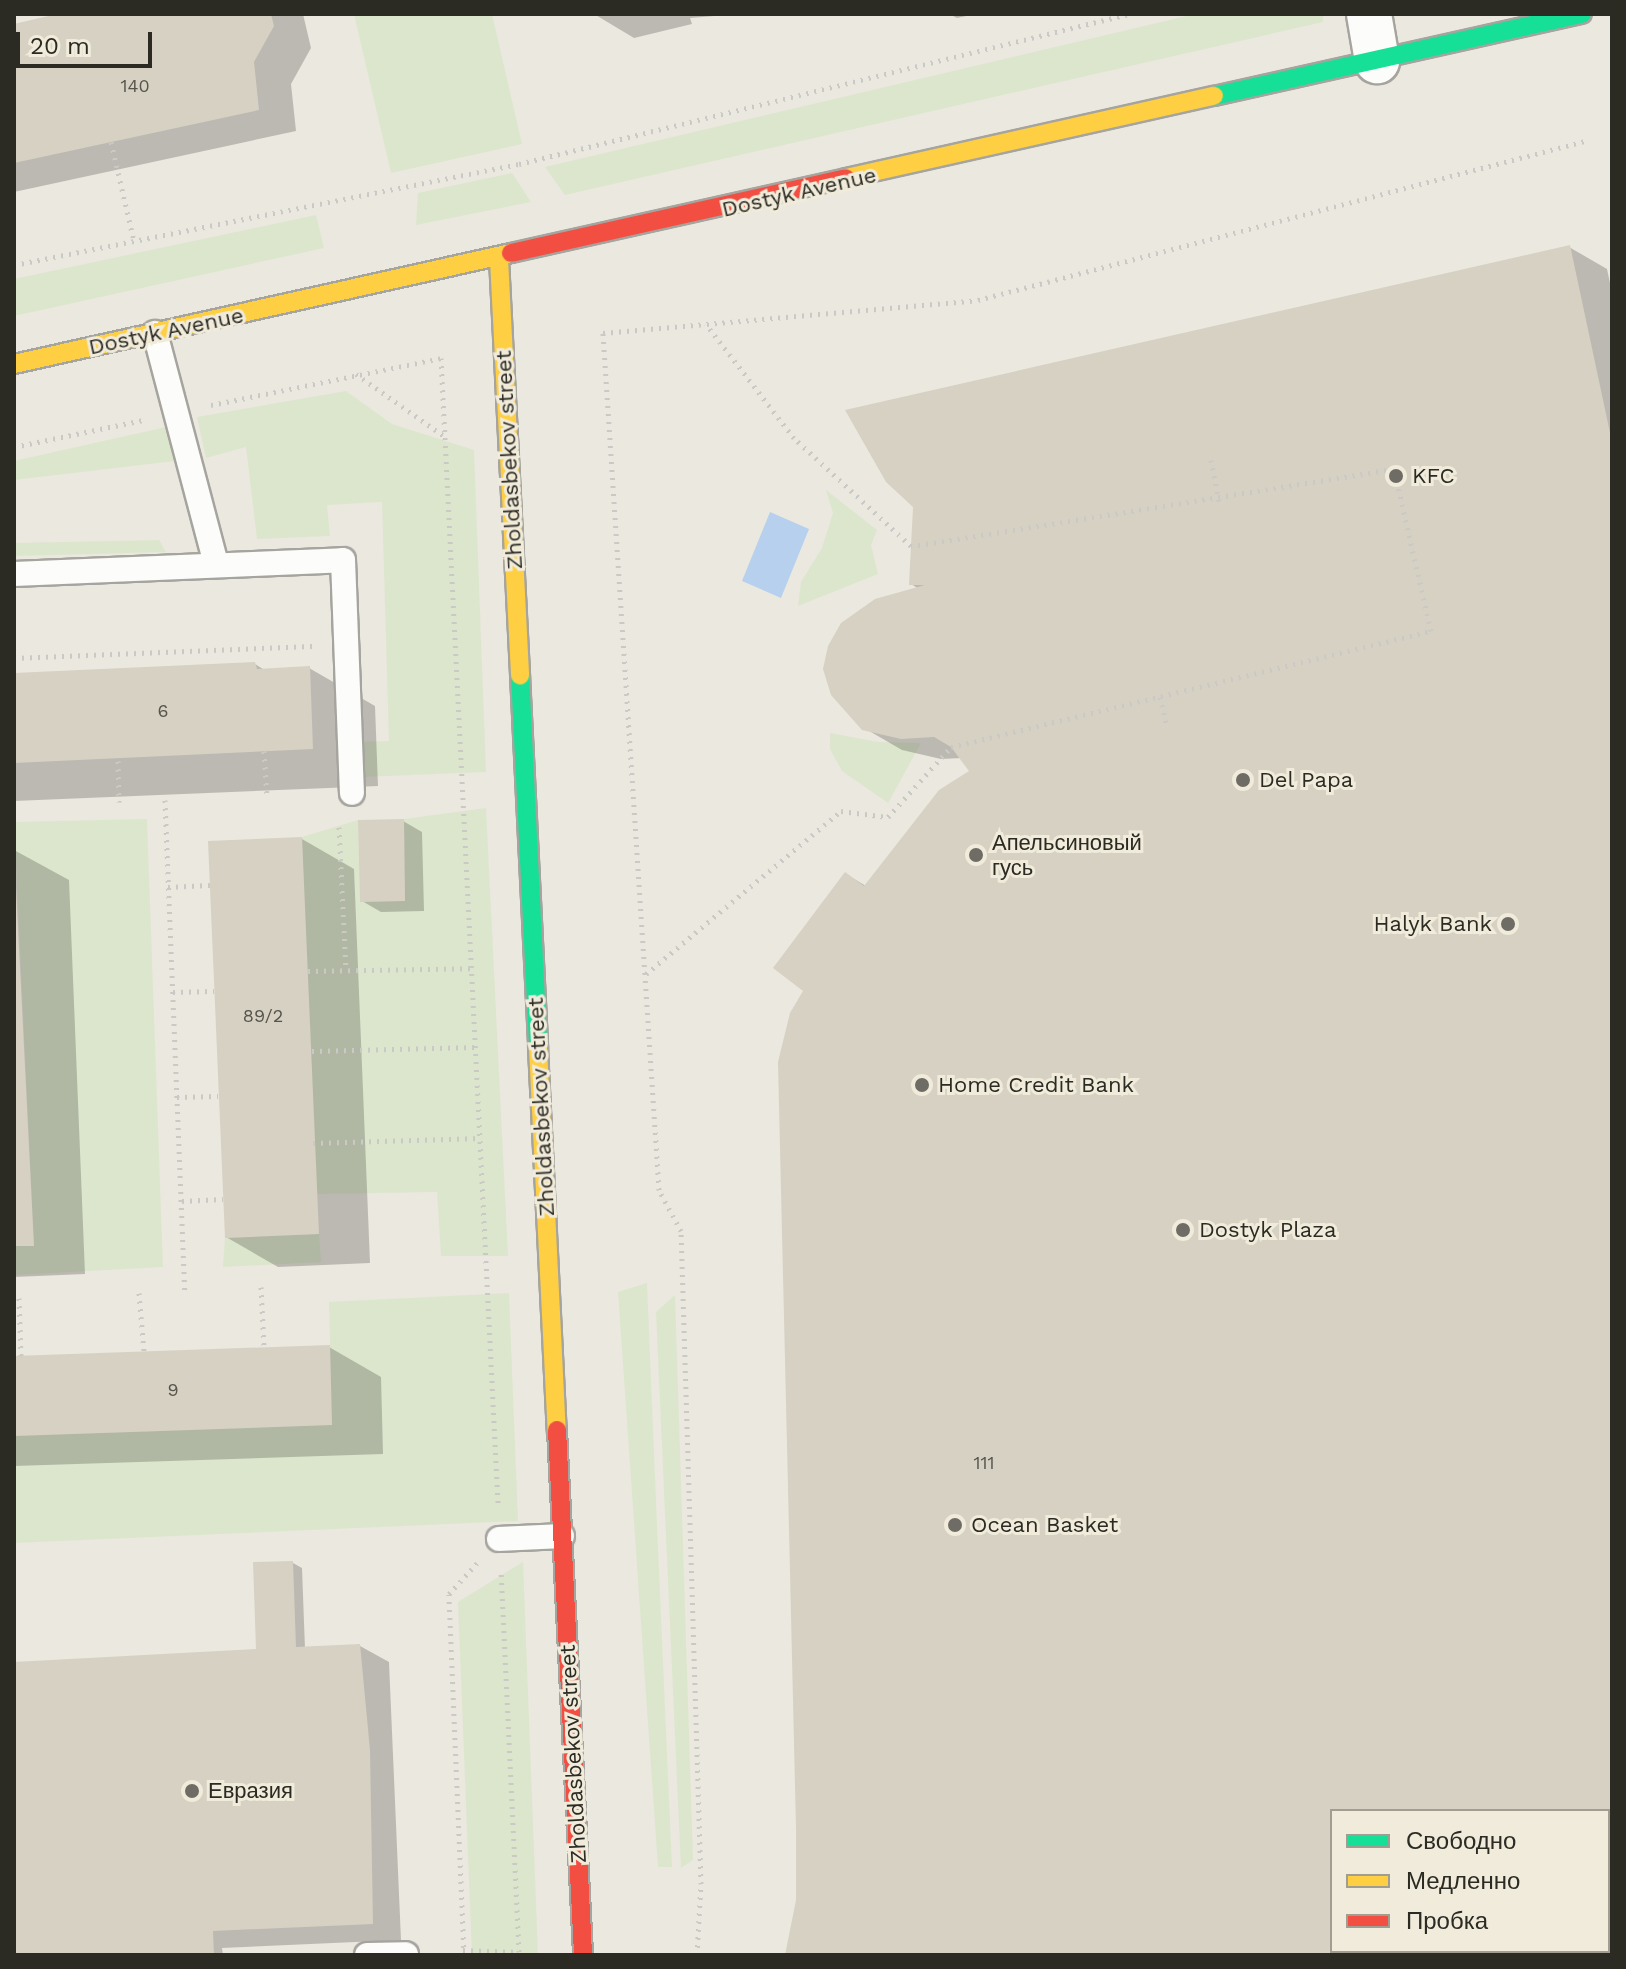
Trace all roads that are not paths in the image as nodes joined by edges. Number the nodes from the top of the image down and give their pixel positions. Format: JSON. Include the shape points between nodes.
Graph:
{"nodes":[{"id":1,"x":1369,"y":14,"type":"edge"},
{"id":2,"x":1582,"y":14,"type":"edge"},
{"id":3,"x":1377,"y":61,"type":"junction"},
{"id":4,"x":499,"y":259,"type":"junction"},
{"id":5,"x":155,"y":333,"type":"junction"},
{"id":6,"x":14,"y":364,"type":"edge"},
{"id":7,"x":216,"y":564,"type":"junction"},
{"id":8,"x":14,"y":574,"type":"edge"},
{"id":9,"x":352,"y":793,"type":"dead end"},
{"id":10,"x":562,"y":1536,"type":"junction"},
{"id":11,"x":499,"y":1539,"type":"road end"},
{"id":12,"x":406,"y":1954,"type":"edge"},
{"id":13,"x":367,"y":1955,"type":"edge"},
{"id":14,"x":583,"y":1955,"type":"edge"}],
"edges":[{"from":1,"to":3,"type":"street"},
{"from":2,"to":3,"type":"street","name":"Dostyk Avenue"},
{"from":3,"to":4,"type":"street","name":"Dostyk Avenue"},
{"from":4,"to":5,"type":"street","name":"Dostyk Avenue"},
{"from":4,"to":10,"type":"street","name":"Zholdasbekov street"},
{"from":5,"to":6,"type":"street","name":"Dostyk Avenue"},
{"from":5,"to":7,"type":"lane"},
{"from":7,"to":8,"type":"lane"},
{"from":7,"to":9,"type":"lane","via":[[343,560]]},
{"from":10,"to":11,"type":"lane"},
{"from":10,"to":14,"type":"street","name":"Zholdasbekov street"},
{"from":12,"to":13,"type":"lane"}]}
